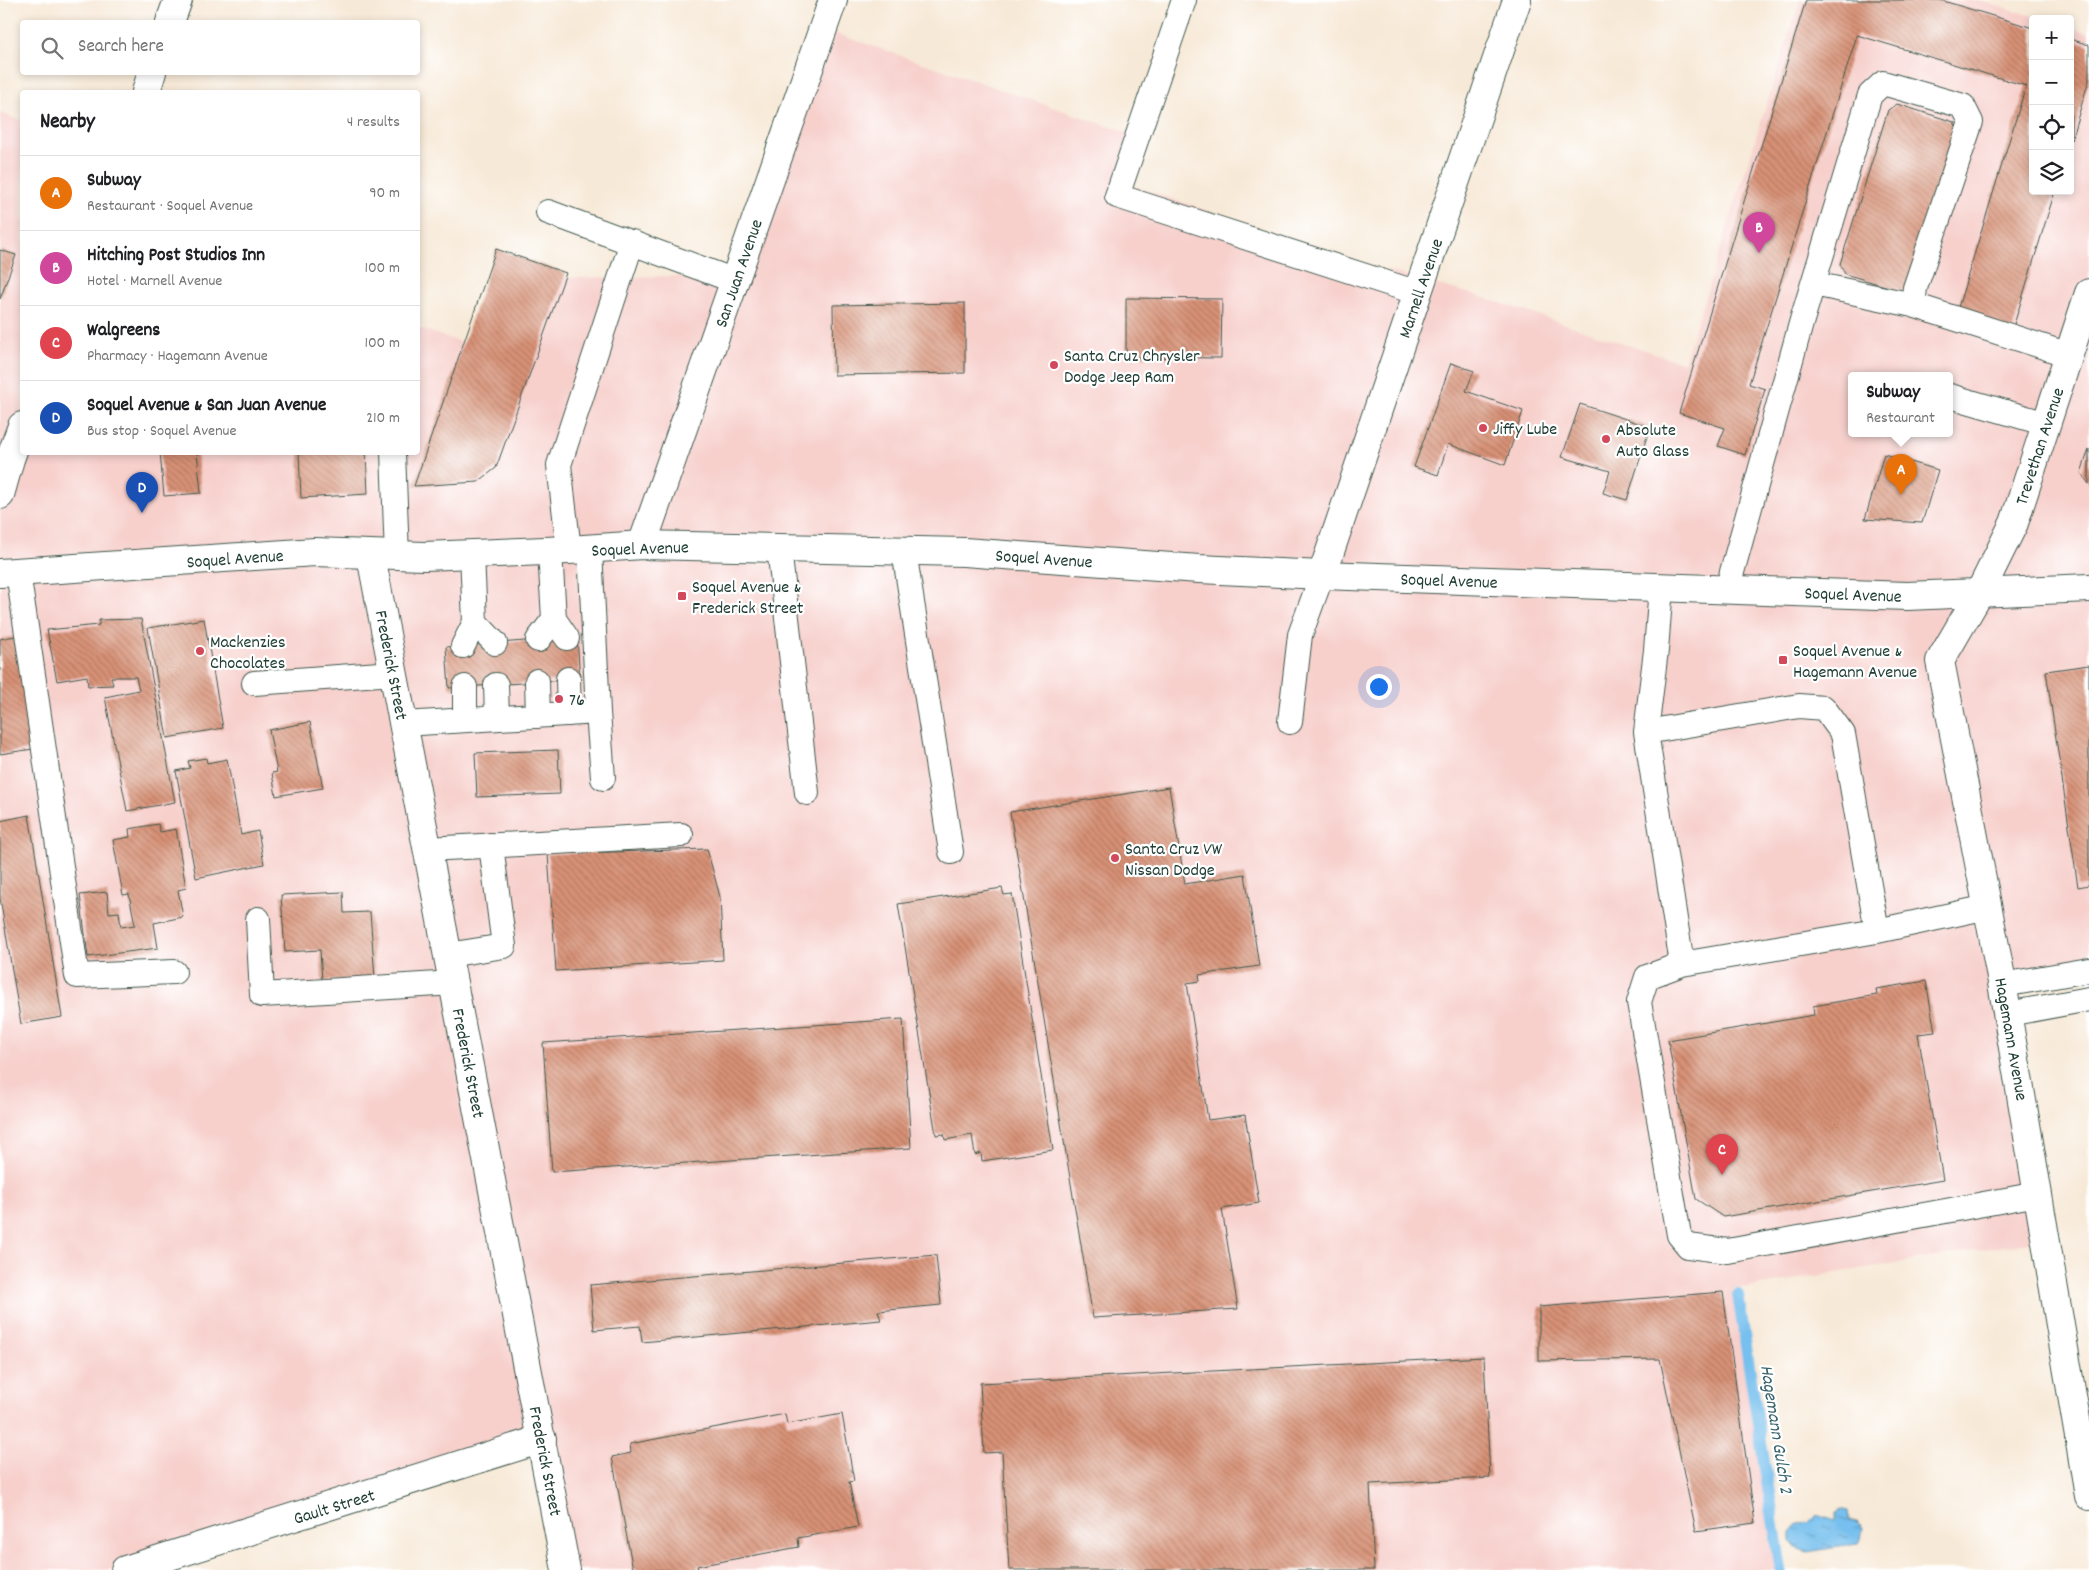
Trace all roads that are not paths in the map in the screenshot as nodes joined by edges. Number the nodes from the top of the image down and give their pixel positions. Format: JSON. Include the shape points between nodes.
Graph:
{"nodes":[{"id":1,"x":178,"y":0,"type":"edge"},
{"id":2,"x":832,"y":0,"type":"edge"},
{"id":3,"x":1184,"y":0,"type":"edge"},
{"id":4,"x":1517,"y":0,"type":"edge"},
{"id":5,"x":171,"y":20,"type":"edge"},
{"id":6,"x":151,"y":75,"type":"edge"},
{"id":7,"x":147,"y":90,"type":"edge"},
{"id":8,"x":548,"y":212,"type":"dead end"},
{"id":9,"x":632,"y":242,"type":"junction"},
{"id":10,"x":735,"y":282,"type":"junction"},
{"id":11,"x":1814,"y":284,"type":"junction"},
{"id":12,"x":1418,"y":293,"type":"junction"},
{"id":13,"x":1913,"y":305,"type":"junction"},
{"id":14,"x":2087,"y":308,"type":"edge"},
{"id":15,"x":2069,"y":355,"type":"junction"},
{"id":16,"x":1953,"y":397,"type":"edge"},
{"id":17,"x":2047,"y":424,"type":"junction"},
{"id":18,"x":20,"y":432,"type":"edge"},
{"id":19,"x":393,"y":455,"type":"edge"},
{"id":20,"x":0,"y":495,"type":"edge"},
{"id":21,"x":642,"y":545,"type":"junction"},
{"id":22,"x":779,"y":548,"type":"junction"},
{"id":23,"x":570,"y":550,"type":"junction"},
{"id":24,"x":904,"y":551,"type":"junction"},
{"id":25,"x":472,"y":554,"type":"junction"},
{"id":26,"x":384,"y":556,"type":"junction"},
{"id":27,"x":9,"y":572,"type":"edge"},
{"id":28,"x":1322,"y":575,"type":"junction"},
{"id":29,"x":1661,"y":588,"type":"junction"},
{"id":30,"x":2089,"y":588,"type":"edge"},
{"id":31,"x":1727,"y":590,"type":"junction"},
{"id":32,"x":1978,"y":594,"type":"junction"},
{"id":33,"x":475,"y":622,"type":"junction"},
{"id":34,"x":538,"y":640,"type":"dead end"},
{"id":35,"x":495,"y":643,"type":"dead end"},
{"id":36,"x":463,"y":646,"type":"dead end"},
{"id":37,"x":394,"y":673,"type":"junction"},
{"id":38,"x":568,"y":679,"type":"dead end"},
{"id":39,"x":537,"y":681,"type":"dead end"},
{"id":40,"x":254,"y":683,"type":"dead end"},
{"id":41,"x":496,"y":685,"type":"dead end"},
{"id":42,"x":465,"y":687,"type":"dead end"},
{"id":43,"x":598,"y":712,"type":"junction"},
{"id":44,"x":569,"y":714,"type":"junction"},
{"id":45,"x":538,"y":716,"type":"junction"},
{"id":46,"x":497,"y":718,"type":"junction"},
{"id":47,"x":465,"y":720,"type":"junction"},
{"id":48,"x":1290,"y":722,"type":"dead end"},
{"id":49,"x":404,"y":724,"type":"junction"},
{"id":50,"x":1646,"y":732,"type":"junction"},
{"id":51,"x":602,"y":778,"type":"dead end"},
{"id":52,"x":807,"y":793,"type":"dead end"},
{"id":53,"x":681,"y":835,"type":"dead end"},
{"id":54,"x":491,"y":845,"type":"junction"},
{"id":55,"x":428,"y":848,"type":"junction"},
{"id":56,"x":952,"y":852,"type":"dead end"},
{"id":57,"x":1988,"y":907,"type":"junction"},
{"id":58,"x":258,"y":919,"type":"dead end"},
{"id":59,"x":1877,"y":931,"type":"junction"},
{"id":60,"x":448,"y":955,"type":"junction"},
{"id":61,"x":1682,"y":964,"type":"junction"},
{"id":62,"x":2089,"y":970,"type":"edge"},
{"id":63,"x":174,"y":972,"type":"dead end"},
{"id":64,"x":454,"y":983,"type":"junction"},
{"id":65,"x":2002,"y":985,"type":"junction"},
{"id":66,"x":2089,"y":999,"type":"edge"},
{"id":67,"x":2008,"y":1014,"type":"junction"},
{"id":68,"x":2038,"y":1194,"type":"junction"},
{"id":69,"x":542,"y":1439,"type":"junction"},
{"id":70,"x":2089,"y":1496,"type":"edge"},
{"id":71,"x":125,"y":1570,"type":"edge"},
{"id":72,"x":566,"y":1570,"type":"edge"}],
"edges":[{"from":1,"to":5,"type":"main road"},
{"from":2,"to":10,"type":"main road","name":"San Juan Avenue"},
{"from":3,"to":12,"type":"lane","via":[[1117,196]]},
{"from":4,"to":12,"type":"main road","name":"Marnell Avenue"},
{"from":6,"to":7,"type":"main road"},
{"from":8,"to":9,"type":"lane"},
{"from":9,"to":10,"type":"lane"},
{"from":9,"to":23,"type":"lane","via":[[558,464]]},
{"from":10,"to":21,"type":"main road","name":"San Juan Avenue"},
{"from":11,"to":13,"type":"lane"},
{"from":11,"to":13,"type":"lane","via":[[1870,95],[1882,83],[1963,106],[1971,122],[1915,288]]},
{"from":11,"to":31,"type":"lane"},
{"from":12,"to":28,"type":"main road","name":"Marnell Avenue"},
{"from":13,"to":15,"type":"lane"},
{"from":14,"to":15,"type":"main road","name":"Trevethan Avenue"},
{"from":15,"to":17,"type":"main road","name":"Trevethan Avenue"},
{"from":16,"to":17,"type":"lane"},
{"from":17,"to":32,"type":"main road","name":"Trevethan Avenue","via":[[2014,523]]},
{"from":18,"to":20,"type":"main road"},
{"from":19,"to":26,"type":"lane"},
{"from":21,"to":22,"type":"main road","name":"Soquel Avenue"},
{"from":21,"to":23,"type":"main road","name":"Soquel Avenue"},
{"from":22,"to":24,"type":"main road","name":"Soquel Avenue"},
{"from":22,"to":52,"type":"lane"},
{"from":23,"to":25,"type":"main road","name":"Soquel Avenue"},
{"from":23,"to":34,"type":"lane","via":[[560,628]]},
{"from":23,"to":43,"type":"lane"},
{"from":24,"to":28,"type":"main road","name":"Soquel Avenue"},
{"from":24,"to":56,"type":"lane"},
{"from":25,"to":26,"type":"main road","name":"Soquel Avenue"},
{"from":25,"to":33,"type":"lane"},
{"from":26,"to":27,"type":"main road","name":"Soquel Avenue","via":[[315,552]]},
{"from":26,"to":37,"type":"main road","name":"Frederick Street"},
{"from":27,"to":63,"type":"lane","via":[[76,976]]},
{"from":28,"to":29,"type":"main road","name":"Soquel Avenue"},
{"from":28,"to":48,"type":"lane","via":[[1300,635]]},
{"from":29,"to":31,"type":"main road","name":"Soquel Avenue"},
{"from":29,"to":50,"type":"lane"},
{"from":30,"to":32,"type":"main road","name":"Soquel Avenue"},
{"from":31,"to":32,"type":"main road","name":"Soquel Avenue","via":[[1907,596]]},
{"from":32,"to":57,"type":"main road","name":"Hagemann Avenue","via":[[1940,661]]},
{"from":33,"to":35,"type":"lane"},
{"from":33,"to":36,"type":"lane"},
{"from":37,"to":40,"type":"lane"},
{"from":37,"to":49,"type":"main road","name":"Frederick Street"},
{"from":38,"to":44,"type":"lane"},
{"from":39,"to":45,"type":"lane"},
{"from":41,"to":46,"type":"lane"},
{"from":42,"to":47,"type":"lane"},
{"from":43,"to":44,"type":"lane"},
{"from":43,"to":51,"type":"lane"},
{"from":44,"to":45,"type":"lane"},
{"from":45,"to":46,"type":"lane"},
{"from":46,"to":47,"type":"lane"},
{"from":47,"to":49,"type":"lane"},
{"from":49,"to":55,"type":"main road","name":"Frederick Street"},
{"from":50,"to":59,"type":"lane","via":[[1799,706],[1824,708],[1843,734]]},
{"from":50,"to":61,"type":"lane"},
{"from":53,"to":54,"type":"lane"},
{"from":54,"to":55,"type":"lane"},
{"from":54,"to":60,"type":"lane","via":[[504,946]]},
{"from":55,"to":60,"type":"main road","name":"Frederick Street"},
{"from":57,"to":59,"type":"lane"},
{"from":57,"to":65,"type":"main road","name":"Hagemann Avenue"},
{"from":58,"to":64,"type":"lane","via":[[262,995]]},
{"from":59,"to":61,"type":"lane"},
{"from":60,"to":64,"type":"main road","name":"Frederick Street"},
{"from":61,"to":68,"type":"lane","via":[[1647,977],[1639,1002],[1680,1235],[1688,1246],[1728,1251]]},
{"from":62,"to":65,"type":"lane"},
{"from":64,"to":69,"type":"main road","name":"Frederick Street"},
{"from":65,"to":67,"type":"main road","name":"Hagemann Avenue"},
{"from":66,"to":67,"type":"lane"},
{"from":67,"to":68,"type":"main road","name":"Hagemann Avenue"},
{"from":68,"to":70,"type":"main road","name":"Hagemann Avenue"},
{"from":69,"to":71,"type":"main road","name":"Gault Street"},
{"from":69,"to":72,"type":"main road","name":"Frederick Street"}]}
